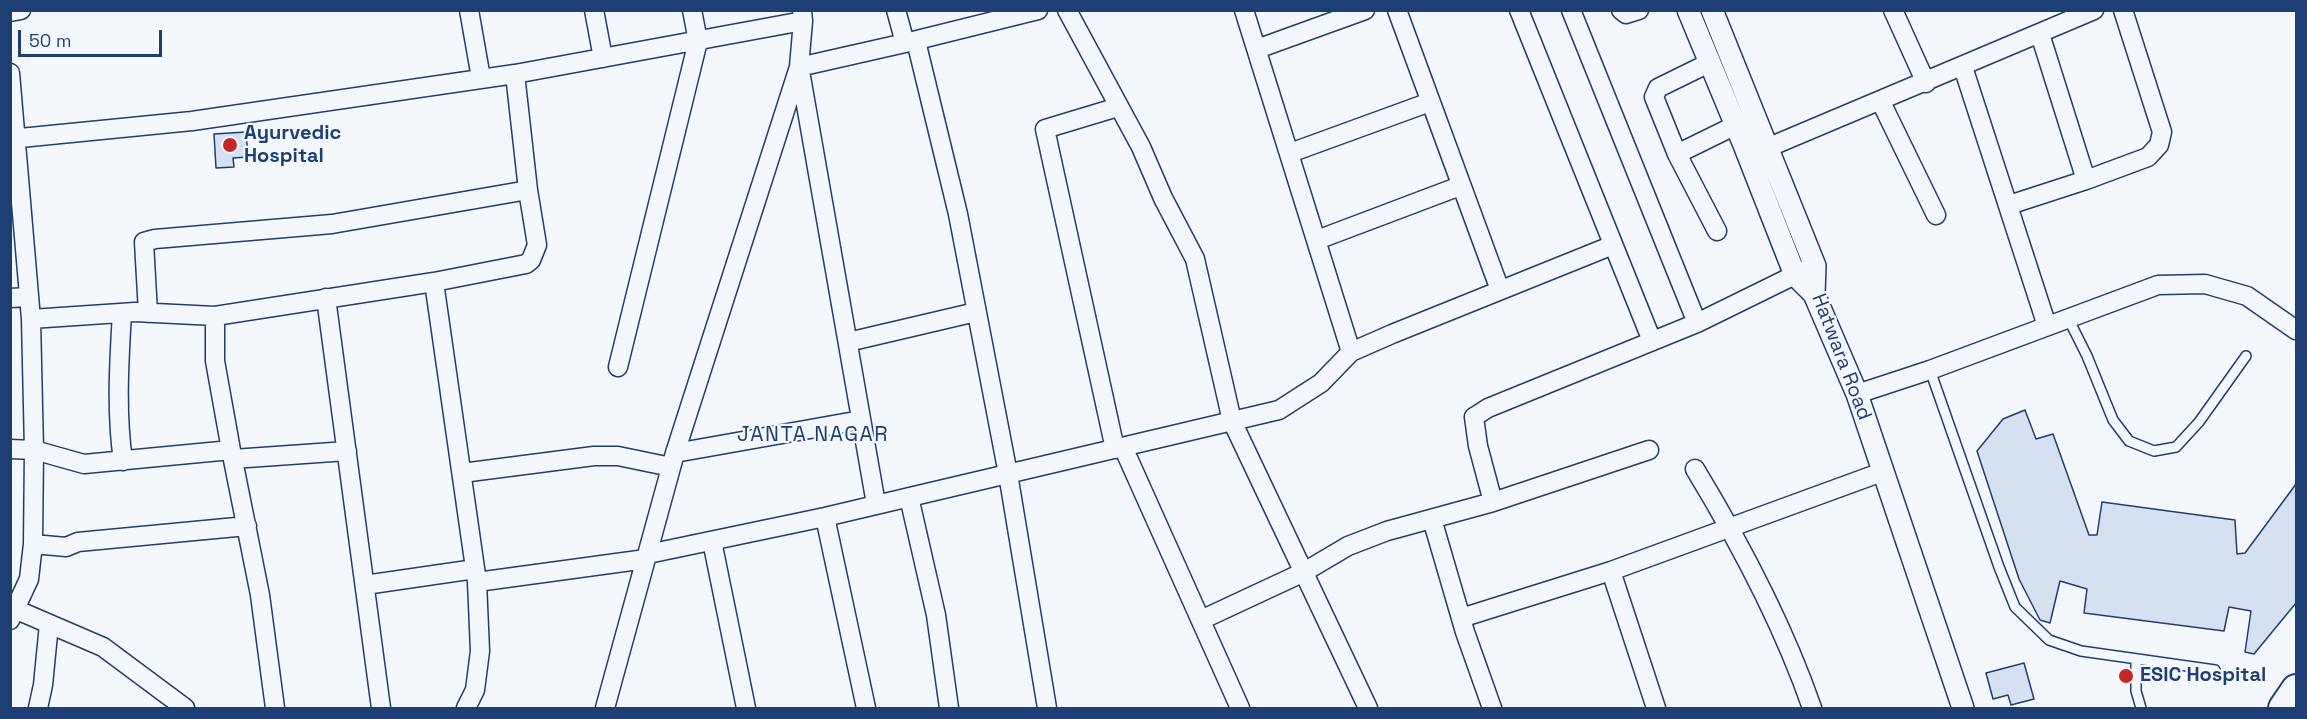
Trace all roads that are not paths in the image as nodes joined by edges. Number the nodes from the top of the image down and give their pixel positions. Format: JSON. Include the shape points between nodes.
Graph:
{"nodes":[{"id":1,"x":21,"y":10,"type":"edge"},
{"id":2,"x":469,"y":10,"type":"edge"},
{"id":3,"x":594,"y":10,"type":"edge"},
{"id":4,"x":692,"y":10,"type":"edge"},
{"id":5,"x":896,"y":10,"type":"edge"},
{"id":6,"x":1067,"y":10,"type":"edge"},
{"id":7,"x":1244,"y":10,"type":"edge"},
{"id":8,"x":1365,"y":10,"type":"edge"},
{"id":9,"x":1397,"y":10,"type":"edge"},
{"id":10,"x":1519,"y":10,"type":"edge"},
{"id":11,"x":1571,"y":10,"type":"edge"},
{"id":12,"x":1621,"y":10,"type":"edge"},
{"id":13,"x":1639,"y":10,"type":"edge"},
{"id":14,"x":1688,"y":10,"type":"edge"},
{"id":15,"x":1712,"y":10,"type":"edge"},
{"id":16,"x":1893,"y":10,"type":"edge"},
{"id":17,"x":2122,"y":10,"type":"edge"},
{"id":18,"x":1035,"y":11,"type":"edge"},
{"id":19,"x":10,"y":12,"type":"edge"},
{"id":20,"x":2085,"y":12,"type":"edge"},
{"id":21,"x":802,"y":16,"type":"edge"},
{"id":22,"x":2040,"y":34,"type":"junction"},
{"id":23,"x":698,"y":42,"type":"junction"},
{"id":24,"x":910,"y":42,"type":"junction"},
{"id":25,"x":1257,"y":49,"type":"junction"},
{"id":26,"x":603,"y":58,"type":"junction"},
{"id":27,"x":1709,"y":63,"type":"junction"},
{"id":28,"x":799,"y":66,"type":"junction"},
{"id":29,"x":1962,"y":67,"type":"junction"},
{"id":30,"x":10,"y":73,"type":"edge"},
{"id":31,"x":515,"y":75,"type":"junction"},
{"id":32,"x":481,"y":78,"type":"junction"},
{"id":33,"x":1926,"y":83,"type":"junction"},
{"id":34,"x":1430,"y":102,"type":"junction"},
{"id":35,"x":1881,"y":102,"type":"junction"},
{"id":36,"x":1118,"y":106,"type":"junction"},
{"id":37,"x":1736,"y":125,"type":"junction"},
{"id":38,"x":13,"y":139,"type":"edge"},
{"id":39,"x":1758,"y":152,"type":"junction"},
{"id":40,"x":1290,"y":153,"type":"junction"},
{"id":41,"x":1677,"y":154,"type":"junction"},
{"id":42,"x":2086,"y":180,"type":"junction"},
{"id":43,"x":1460,"y":186,"type":"junction"},
{"id":44,"x":528,"y":190,"type":"junction"},
{"id":45,"x":2009,"y":205,"type":"junction"},
{"id":46,"x":1936,"y":215,"type":"dead end"},
{"id":47,"x":1717,"y":231,"type":"dead end"},
{"id":48,"x":1317,"y":240,"type":"junction"},
{"id":49,"x":1613,"y":245,"type":"junction"},
{"id":50,"x":1815,"y":266,"type":"junction"},
{"id":51,"x":1795,"y":274,"type":"junction"},
{"id":52,"x":434,"y":282,"type":"junction"},
{"id":53,"x":1500,"y":290,"type":"junction"},
{"id":54,"x":1814,"y":294,"type":"junction"},
{"id":55,"x":29,"y":297,"type":"junction"},
{"id":56,"x":10,"y":298,"type":"edge"},
{"id":57,"x":326,"y":298,"type":"junction"},
{"id":58,"x":976,"y":312,"type":"junction"},
{"id":59,"x":122,"y":313,"type":"junction"},
{"id":60,"x":148,"y":313,"type":"junction"},
{"id":61,"x":215,"y":316,"type":"junction"},
{"id":62,"x":2068,"y":318,"type":"junction"},
{"id":63,"x":31,"y":319,"type":"junction"},
{"id":64,"x":1697,"y":323,"type":"junction"},
{"id":65,"x":2047,"y":326,"type":"junction"},
{"id":66,"x":2296,"y":330,"type":"edge"},
{"id":67,"x":1652,"y":341,"type":"junction"},
{"id":68,"x":848,"y":342,"type":"junction"},
{"id":69,"x":1351,"y":352,"type":"junction"},
{"id":70,"x":2246,"y":356,"type":"dead end"},
{"id":71,"x":618,"y":367,"type":"dead end"},
{"id":72,"x":1930,"y":370,"type":"junction"},
{"id":73,"x":1857,"y":394,"type":"junction"},
{"id":74,"x":861,"y":420,"type":"junction"},
{"id":75,"x":1232,"y":420,"type":"junction"},
{"id":76,"x":10,"y":448,"type":"edge"},
{"id":77,"x":1119,"y":448,"type":"junction"},
{"id":78,"x":34,"y":450,"type":"junction"},
{"id":79,"x":1649,"y":450,"type":"dead end"},
{"id":80,"x":347,"y":451,"type":"junction"},
{"id":81,"x":232,"y":455,"type":"junction"},
{"id":82,"x":673,"y":460,"type":"junction"},
{"id":83,"x":123,"y":461,"type":"junction"},
{"id":84,"x":1695,"y":469,"type":"dead end"},
{"id":85,"x":1882,"y":472,"type":"junction"},
{"id":86,"x":462,"y":473,"type":"junction"},
{"id":87,"x":1008,"y":474,"type":"junction"},
{"id":88,"x":909,"y":497,"type":"junction"},
{"id":89,"x":1493,"y":502,"type":"junction"},
{"id":90,"x":876,"y":504,"type":"junction"},
{"id":91,"x":825,"y":517,"type":"junction"},
{"id":92,"x":1432,"y":519,"type":"junction"},
{"id":93,"x":247,"y":526,"type":"junction"},
{"id":94,"x":1731,"y":528,"type":"junction"},
{"id":95,"x":712,"y":541,"type":"junction"},
{"id":96,"x":33,"y":544,"type":"junction"},
{"id":97,"x":647,"y":557,"type":"junction"},
{"id":98,"x":1611,"y":571,"type":"junction"},
{"id":99,"x":1304,"y":572,"type":"junction"},
{"id":100,"x":476,"y":575,"type":"junction"},
{"id":101,"x":365,"y":585,"type":"junction"},
{"id":102,"x":12,"y":612,"type":"edge"},
{"id":103,"x":1461,"y":618,"type":"junction"},
{"id":104,"x":1201,"y":620,"type":"junction"},
{"id":105,"x":49,"y":624,"type":"junction"},
{"id":106,"x":2136,"y":659,"type":"junction"},
{"id":107,"x":2215,"y":670,"type":"dead end"},
{"id":108,"x":2296,"y":689,"type":"edge"},
{"id":109,"x":38,"y":708,"type":"edge"},
{"id":110,"x":185,"y":708,"type":"edge"},
{"id":111,"x":275,"y":708,"type":"edge"},
{"id":112,"x":381,"y":708,"type":"edge"},
{"id":113,"x":465,"y":708,"type":"edge"},
{"id":114,"x":605,"y":708,"type":"edge"},
{"id":115,"x":746,"y":708,"type":"edge"},
{"id":116,"x":866,"y":708,"type":"edge"},
{"id":117,"x":949,"y":708,"type":"edge"},
{"id":118,"x":1047,"y":708,"type":"edge"},
{"id":119,"x":1240,"y":708,"type":"edge"},
{"id":120,"x":1368,"y":708,"type":"edge"},
{"id":121,"x":1492,"y":708,"type":"edge"},
{"id":122,"x":1656,"y":708,"type":"edge"},
{"id":123,"x":1812,"y":708,"type":"edge"},
{"id":124,"x":1963,"y":708,"type":"edge"},
{"id":125,"x":2141,"y":708,"type":"edge"},
{"id":126,"x":2283,"y":708,"type":"edge"}],
"edges":[{"from":1,"to":19,"type":"street"},
{"from":2,"to":32,"type":"street"},
{"from":3,"to":26,"type":"street"},
{"from":4,"to":23,"type":"street"},
{"from":5,"to":24,"type":"street"},
{"from":6,"to":36,"type":"street"},
{"from":7,"to":25,"type":"street"},
{"from":8,"to":25,"type":"street"},
{"from":9,"to":34,"type":"street"},
{"from":10,"to":49,"type":"street"},
{"from":11,"to":64,"type":"street"},
{"from":12,"to":13,"type":"street","via":[[1626,14]]},
{"from":14,"to":27,"type":"street"},
{"from":15,"to":39,"type":"street","name":"Hatwara Road"},
{"from":16,"to":33,"type":"street"},
{"from":17,"to":42,"type":"street","via":[[2162,139],[2148,157]]},
{"from":18,"to":24,"type":"street"},
{"from":20,"to":22,"type":"street"},
{"from":21,"to":23,"type":"street"},
{"from":21,"to":28,"type":"street"},
{"from":22,"to":29,"type":"street"},
{"from":22,"to":42,"type":"street"},
{"from":23,"to":26,"type":"street"},
{"from":23,"to":71,"type":"street"},
{"from":24,"to":28,"type":"street"},
{"from":24,"to":58,"type":"street","via":[[958,214]]},
{"from":25,"to":40,"type":"street"},
{"from":26,"to":31,"type":"street"},
{"from":27,"to":37,"type":"street"},
{"from":27,"to":41,"type":"street","via":[[1655,92],[1654,103]]},
{"from":28,"to":68,"type":"street"},
{"from":28,"to":82,"type":"street"},
{"from":29,"to":33,"type":"street"},
{"from":29,"to":45,"type":"street"},
{"from":30,"to":38,"type":"street"},
{"from":31,"to":32,"type":"street"},
{"from":31,"to":44,"type":"street"},
{"from":32,"to":38,"type":"street","via":[[192,121]]},
{"from":33,"to":35,"type":"street"},
{"from":34,"to":40,"type":"street"},
{"from":34,"to":43,"type":"street"},
{"from":35,"to":39,"type":"street"},
{"from":35,"to":46,"type":"street"},
{"from":36,"to":75,"type":"street","via":[[1195,259]]},
{"from":36,"to":77,"type":"street","via":[[1045,129]]},
{"from":37,"to":39,"type":"street"},
{"from":37,"to":41,"type":"street"},
{"from":38,"to":55,"type":"street"},
{"from":39,"to":50,"type":"street","name":"Hatwara Road"},
{"from":39,"to":51,"type":"street"},
{"from":40,"to":48,"type":"street"},
{"from":41,"to":47,"type":"street"},
{"from":42,"to":45,"type":"street"},
{"from":43,"to":48,"type":"street"},
{"from":43,"to":53,"type":"street"},
{"from":44,"to":52,"type":"street","via":[[537,245],[531,260]]},
{"from":44,"to":60,"type":"street","via":[[332,224],[144,242]]},
{"from":45,"to":65,"type":"street"},
{"from":48,"to":69,"type":"street"},
{"from":49,"to":53,"type":"street"},
{"from":49,"to":67,"type":"street"},
{"from":50,"to":51,"type":"street"},
{"from":50,"to":54,"type":"street","name":"Hatwara Road"},
{"from":51,"to":54,"type":"street"},
{"from":51,"to":64,"type":"street"},
{"from":52,"to":57,"type":"street"},
{"from":52,"to":86,"type":"street"},
{"from":53,"to":69,"type":"street"},
{"from":54,"to":73,"type":"street","name":"Hatwara Road"},
{"from":55,"to":56,"type":"street"},
{"from":55,"to":63,"type":"street"},
{"from":57,"to":61,"type":"street"},
{"from":57,"to":80,"type":"street"},
{"from":58,"to":68,"type":"street"},
{"from":58,"to":87,"type":"street"},
{"from":59,"to":60,"type":"street"},
{"from":59,"to":63,"type":"street"},
{"from":59,"to":83,"type":"street","via":[[119,421]]},
{"from":60,"to":61,"type":"street"},
{"from":61,"to":81,"type":"street","via":[[215,362]]},
{"from":62,"to":65,"type":"street"},
{"from":62,"to":66,"type":"street","via":[[2158,285],[2205,284],[2247,296]]},
{"from":62,"to":70,"type":"lane","via":[[2113,420],[2129,441],[2154,451],[2176,447]]},
{"from":63,"to":78,"type":"street"},
{"from":64,"to":67,"type":"street"},
{"from":65,"to":72,"type":"street"},
{"from":67,"to":89,"type":"street","via":[[1474,417]]},
{"from":68,"to":74,"type":"street"},
{"from":69,"to":75,"type":"street","via":[[1321,383],[1279,410]]},
{"from":72,"to":73,"type":"street"},
{"from":72,"to":106,"type":"lane","via":[[2015,607],[2049,640],[2081,651]]},
{"from":73,"to":85,"type":"street","name":"Hatwara Road"},
{"from":74,"to":82,"type":"street"},
{"from":74,"to":90,"type":"street"},
{"from":75,"to":77,"type":"street"},
{"from":75,"to":99,"type":"street"},
{"from":76,"to":78,"type":"street"},
{"from":77,"to":87,"type":"street"},
{"from":77,"to":104,"type":"street"},
{"from":78,"to":83,"type":"street","via":[[84,464]]},
{"from":78,"to":96,"type":"street"},
{"from":79,"to":89,"type":"street"},
{"from":80,"to":81,"type":"street"},
{"from":80,"to":101,"type":"street"},
{"from":81,"to":83,"type":"street"},
{"from":81,"to":93,"type":"street"},
{"from":82,"to":86,"type":"street","via":[[594,456]]},
{"from":82,"to":97,"type":"street"},
{"from":84,"to":94,"type":"street"},
{"from":85,"to":94,"type":"street"},
{"from":85,"to":124,"type":"street","name":"Hatwara Road"},
{"from":86,"to":100,"type":"street"},
{"from":87,"to":88,"type":"street"},
{"from":87,"to":118,"type":"street"},
{"from":88,"to":90,"type":"street"},
{"from":88,"to":117,"type":"street","via":[[936,615]]},
{"from":89,"to":92,"type":"street"},
{"from":90,"to":91,"type":"street"},
{"from":91,"to":95,"type":"street"},
{"from":91,"to":116,"type":"street"},
{"from":92,"to":99,"type":"street","via":[[1348,546]]},
{"from":92,"to":103,"type":"street"},
{"from":93,"to":96,"type":"street","via":[[78,542],[66,547]]},
{"from":93,"to":111,"type":"street"},
{"from":94,"to":98,"type":"street"},
{"from":94,"to":123,"type":"street","via":[[1763,590]]},
{"from":95,"to":97,"type":"street"},
{"from":95,"to":115,"type":"street"},
{"from":96,"to":102,"type":"street","via":[[28,579]]},
{"from":97,"to":100,"type":"street"},
{"from":97,"to":114,"type":"street"},
{"from":98,"to":103,"type":"street"},
{"from":98,"to":122,"type":"street"},
{"from":99,"to":104,"type":"street"},
{"from":99,"to":120,"type":"street"},
{"from":100,"to":101,"type":"street"},
{"from":100,"to":113,"type":"street","via":[[480,651],[475,690]]},
{"from":101,"to":112,"type":"street"},
{"from":102,"to":105,"type":"street"},
{"from":103,"to":121,"type":"street"},
{"from":104,"to":119,"type":"street"},
{"from":105,"to":109,"type":"street"},
{"from":105,"to":110,"type":"street","via":[[103,647]]},
{"from":106,"to":107,"type":"lane"},
{"from":106,"to":125,"type":"lane","via":[[2136,691]]},
{"from":108,"to":126,"type":"highway"}]}
